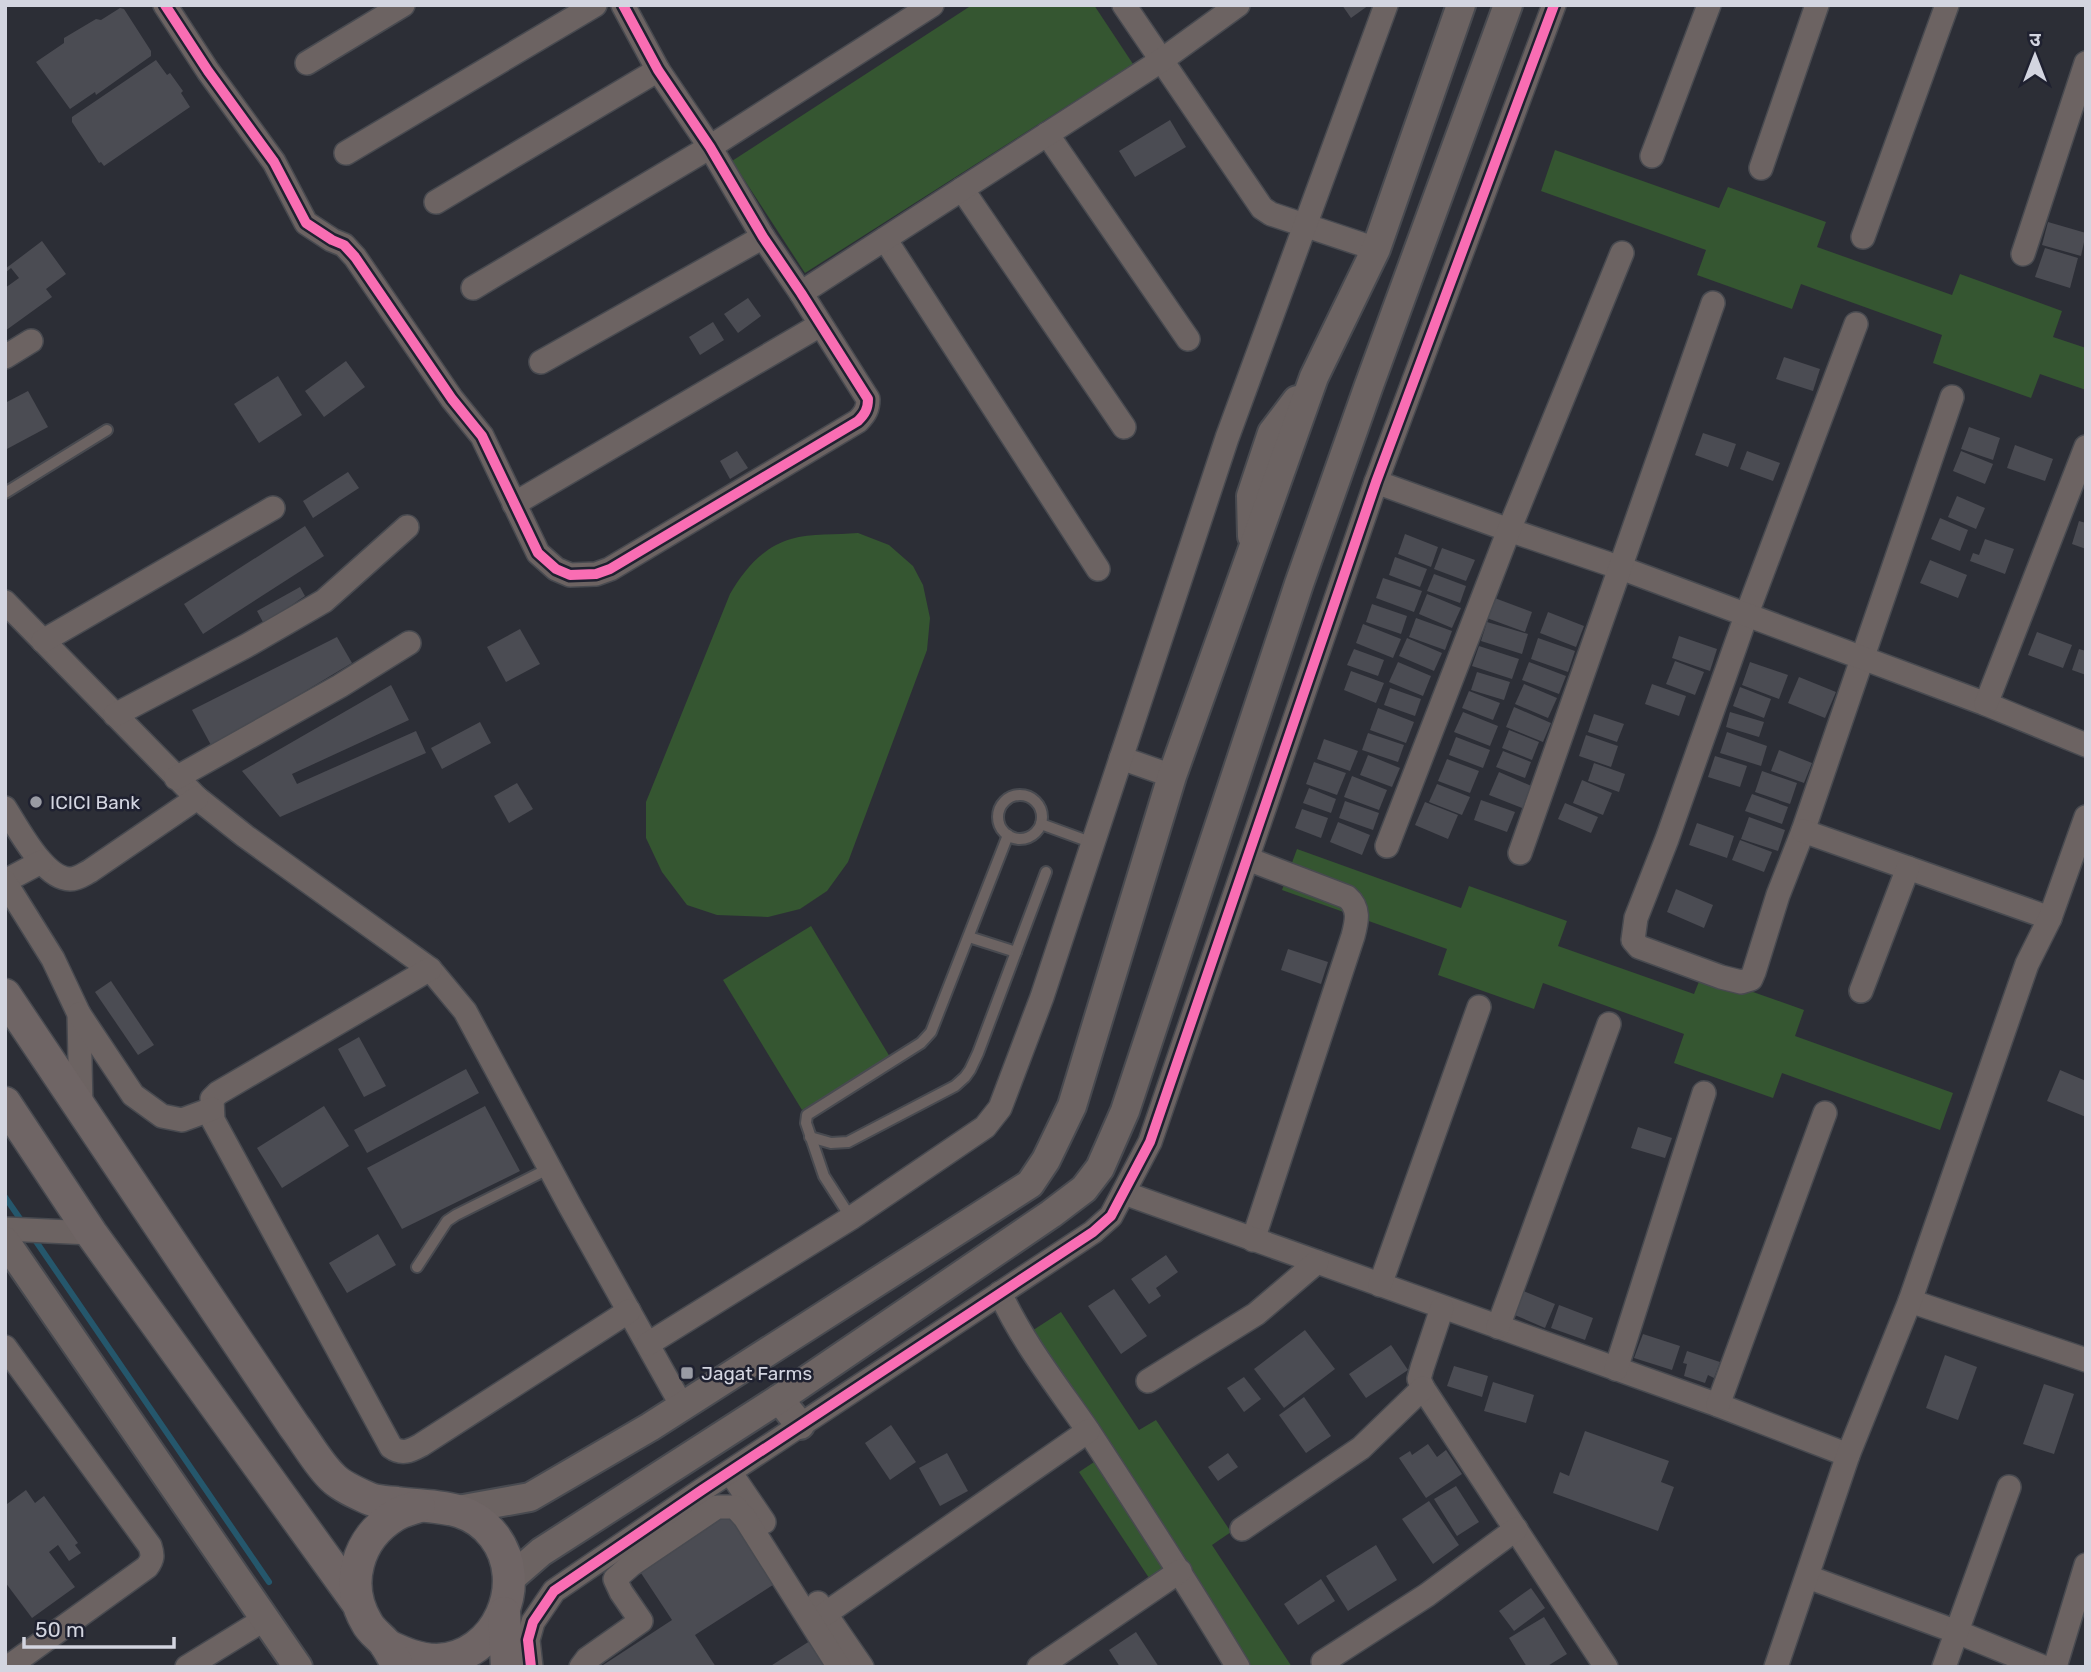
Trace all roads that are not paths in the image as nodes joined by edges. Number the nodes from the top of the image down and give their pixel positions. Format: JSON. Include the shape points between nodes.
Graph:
{"nodes":[{"id":1,"x":165,"y":5,"type":"edge"},
{"id":2,"x":403,"y":5,"type":"edge"},
{"id":3,"x":595,"y":5,"type":"edge"},
{"id":4,"x":623,"y":5,"type":"edge"},
{"id":5,"x":932,"y":5,"type":"edge"},
{"id":6,"x":1124,"y":5,"type":"edge"},
{"id":7,"x":1238,"y":5,"type":"edge"},
{"id":8,"x":1386,"y":5,"type":"edge"},
{"id":9,"x":1461,"y":5,"type":"edge"},
{"id":10,"x":1508,"y":5,"type":"edge"},
{"id":11,"x":1554,"y":5,"type":"edge"},
{"id":12,"x":1709,"y":5,"type":"edge"},
{"id":13,"x":1817,"y":5,"type":"edge"},
{"id":14,"x":1947,"y":5,"type":"edge"},
{"id":15,"x":1162,"y":60,"type":"junction"},
{"id":16,"x":307,"y":63,"type":"dead end"},
{"id":17,"x":2086,"y":63,"type":"edge"},
{"id":18,"x":658,"y":70,"type":"junction"},
{"id":19,"x":1047,"y":134,"type":"junction"},
{"id":20,"x":710,"y":147,"type":"junction"},
{"id":21,"x":346,"y":153,"type":"dead end"},
{"id":22,"x":1652,"y":156,"type":"dead end"},
{"id":23,"x":1761,"y":168,"type":"dead end"},
{"id":24,"x":962,"y":189,"type":"junction"},
{"id":25,"x":436,"y":202,"type":"dead end"},
{"id":26,"x":1305,"y":225,"type":"junction"},
{"id":27,"x":762,"y":237,"type":"junction"},
{"id":28,"x":1863,"y":237,"type":"dead end"},
{"id":29,"x":885,"y":239,"type":"junction"},
{"id":30,"x":1376,"y":250,"type":"junction"},
{"id":31,"x":1622,"y":253,"type":"dead end"},
{"id":32,"x":2023,"y":254,"type":"dead end"},
{"id":33,"x":473,"y":288,"type":"dead end"},
{"id":34,"x":801,"y":293,"type":"junction"},
{"id":35,"x":1713,"y":303,"type":"dead end"},
{"id":36,"x":1856,"y":324,"type":"dead end"},
{"id":37,"x":820,"y":325,"type":"junction"},
{"id":38,"x":1188,"y":339,"type":"dead end"},
{"id":39,"x":31,"y":341,"type":"dead end"},
{"id":40,"x":5,"y":357,"type":"edge"},
{"id":41,"x":541,"y":362,"type":"dead end"},
{"id":42,"x":1952,"y":397,"type":"dead end"},
{"id":43,"x":1124,"y":427,"type":"dead end"},
{"id":44,"x":107,"y":430,"type":"dead end"},
{"id":45,"x":2086,"y":447,"type":"edge"},
{"id":46,"x":1376,"y":482,"type":"junction"},
{"id":47,"x":5,"y":493,"type":"edge"},
{"id":48,"x":514,"y":504,"type":"junction"},
{"id":49,"x":273,"y":508,"type":"dead end"},
{"id":50,"x":407,"y":527,"type":"dead end"},
{"id":51,"x":1509,"y":530,"type":"junction"},
{"id":52,"x":1621,"y":568,"type":"junction"},
{"id":53,"x":1098,"y":569,"type":"dead end"},
{"id":54,"x":5,"y":602,"type":"edge"},
{"id":55,"x":1746,"y":616,"type":"junction"},
{"id":56,"x":43,"y":641,"type":"junction"},
{"id":57,"x":409,"y":643,"type":"dead end"},
{"id":58,"x":1863,"y":660,"type":"junction"},
{"id":59,"x":1986,"y":704,"type":"junction"},
{"id":60,"x":115,"y":715,"type":"junction"},
{"id":61,"x":2086,"y":745,"type":"edge"},
{"id":62,"x":1121,"y":758,"type":"junction"},
{"id":63,"x":1172,"y":776,"type":"junction"},
{"id":64,"x":176,"y":778,"type":"junction"},
{"id":65,"x":197,"y":798,"type":"junction"},
{"id":66,"x":5,"y":808,"type":"edge"},
{"id":67,"x":2086,"y":817,"type":"edge"},
{"id":68,"x":1041,"y":824,"type":"junction"},
{"id":69,"x":1803,"y":831,"type":"junction"},
{"id":70,"x":1008,"y":835,"type":"junction"},
{"id":71,"x":1093,"y":843,"type":"junction"},
{"id":72,"x":1387,"y":846,"type":"dead end"},
{"id":73,"x":1520,"y":853,"type":"dead end"},
{"id":74,"x":1248,"y":859,"type":"junction"},
{"id":75,"x":41,"y":862,"type":"junction"},
{"id":76,"x":1908,"y":868,"type":"junction"},
{"id":77,"x":1045,"y":872,"type":"dead end"},
{"id":78,"x":5,"y":881,"type":"edge"},
{"id":79,"x":2050,"y":918,"type":"junction"},
{"id":80,"x":969,"y":937,"type":"junction"},
{"id":81,"x":1016,"y":952,"type":"junction"},
{"id":82,"x":430,"y":969,"type":"junction"},
{"id":83,"x":1861,"y":991,"type":"dead end"},
{"id":84,"x":5,"y":995,"type":"edge"},
{"id":85,"x":1479,"y":1007,"type":"dead end"},
{"id":86,"x":79,"y":1014,"type":"junction"},
{"id":87,"x":1609,"y":1024,"type":"dead end"},
{"id":88,"x":1704,"y":1093,"type":"dead end"},
{"id":89,"x":5,"y":1103,"type":"edge"},
{"id":90,"x":81,"y":1109,"type":"junction"},
{"id":91,"x":212,"y":1110,"type":"junction"},
{"id":92,"x":1825,"y":1113,"type":"dead end"},
{"id":93,"x":810,"y":1138,"type":"junction"},
{"id":94,"x":550,"y":1168,"type":"junction"},
{"id":95,"x":1124,"y":1193,"type":"junction"},
{"id":96,"x":851,"y":1218,"type":"junction"},
{"id":97,"x":9,"y":1233,"type":"edge"},
{"id":98,"x":79,"y":1233,"type":"junction"},
{"id":99,"x":1254,"y":1240,"type":"junction"},
{"id":100,"x":1317,"y":1262,"type":"junction"},
{"id":101,"x":417,"y":1267,"type":"dead end"},
{"id":102,"x":1380,"y":1285,"type":"junction"},
{"id":103,"x":1000,"y":1293,"type":"junction"},
{"id":104,"x":1910,"y":1301,"type":"junction"},
{"id":105,"x":1442,"y":1308,"type":"junction"},
{"id":106,"x":629,"y":1311,"type":"junction"},
{"id":107,"x":1498,"y":1326,"type":"junction"},
{"id":108,"x":648,"y":1343,"type":"junction"},
{"id":109,"x":5,"y":1347,"type":"edge"},
{"id":110,"x":2086,"y":1360,"type":"edge"},
{"id":111,"x":1616,"y":1369,"type":"junction"},
{"id":112,"x":1148,"y":1381,"type":"dead end"},
{"id":113,"x":1423,"y":1388,"type":"junction"},
{"id":114,"x":779,"y":1399,"type":"junction"},
{"id":115,"x":1718,"y":1405,"type":"junction"},
{"id":116,"x":682,"y":1406,"type":"junction"},
{"id":117,"x":800,"y":1425,"type":"junction"},
{"id":118,"x":1088,"y":1431,"type":"junction"},
{"id":119,"x":1848,"y":1455,"type":"junction"},
{"id":120,"x":730,"y":1472,"type":"junction"},
{"id":121,"x":2009,"y":1487,"type":"dead end"},
{"id":122,"x":421,"y":1506,"type":"junction"},
{"id":123,"x":458,"y":1510,"type":"junction"},
{"id":124,"x":1242,"y":1529,"type":"dead end"},
{"id":125,"x":1516,"y":1529,"type":"junction"},
{"id":126,"x":2086,"y":1565,"type":"edge"},
{"id":127,"x":1180,"y":1571,"type":"junction"},
{"id":128,"x":1808,"y":1577,"type":"junction"},
{"id":129,"x":510,"y":1579,"type":"junction"},
{"id":130,"x":356,"y":1602,"type":"junction"},
{"id":131,"x":504,"y":1613,"type":"junction"},
{"id":132,"x":825,"y":1614,"type":"junction"},
{"id":133,"x":265,"y":1619,"type":"junction"},
{"id":134,"x":1957,"y":1632,"type":"junction"},
{"id":135,"x":393,"y":1656,"type":"edge"},
{"id":136,"x":1323,"y":1662,"type":"dead end"},
{"id":137,"x":1603,"y":1666,"type":"edge"},
{"id":138,"x":8,"y":1667,"type":"edge"},
{"id":139,"x":187,"y":1667,"type":"edge"},
{"id":140,"x":298,"y":1667,"type":"edge"},
{"id":141,"x":507,"y":1667,"type":"edge"},
{"id":142,"x":531,"y":1667,"type":"edge"},
{"id":143,"x":581,"y":1667,"type":"edge"},
{"id":144,"x":839,"y":1667,"type":"edge"},
{"id":145,"x":862,"y":1667,"type":"edge"},
{"id":146,"x":1039,"y":1667,"type":"edge"},
{"id":147,"x":1238,"y":1667,"type":"edge"},
{"id":148,"x":1776,"y":1667,"type":"edge"},
{"id":149,"x":1944,"y":1667,"type":"edge"},
{"id":150,"x":2043,"y":1667,"type":"edge"},
{"id":151,"x":2055,"y":1667,"type":"edge"}],
"edges":[{"from":1,"to":48,"type":"street","via":[[274,162],[300,215],[355,257],[482,436]]},
{"from":2,"to":16,"type":"street"},
{"from":3,"to":21,"type":"street"},
{"from":4,"to":18,"type":"street"},
{"from":5,"to":20,"type":"street"},
{"from":6,"to":15,"type":"street"},
{"from":7,"to":15,"type":"street"},
{"from":8,"to":26,"type":"street"},
{"from":9,"to":30,"type":"street"},
{"from":10,"to":114,"type":"street","via":[[1299,584],[1125,1111],[1100,1168],[1084,1189],[1051,1214]]},
{"from":11,"to":46,"type":"street"},
{"from":12,"to":22,"type":"street"},
{"from":13,"to":23,"type":"street"},
{"from":14,"to":28,"type":"street"},
{"from":15,"to":19,"type":"street"},
{"from":15,"to":26,"type":"street","via":[[1262,208]]},
{"from":17,"to":32,"type":"street"},
{"from":18,"to":20,"type":"street"},
{"from":18,"to":25,"type":"street"},
{"from":19,"to":24,"type":"street"},
{"from":19,"to":38,"type":"street"},
{"from":20,"to":27,"type":"street"},
{"from":20,"to":33,"type":"street"},
{"from":24,"to":29,"type":"street"},
{"from":24,"to":43,"type":"street"},
{"from":26,"to":30,"type":"street"},
{"from":26,"to":62,"type":"street","via":[[1227,438]]},
{"from":27,"to":34,"type":"street"},
{"from":27,"to":41,"type":"street"},
{"from":29,"to":34,"type":"street"},
{"from":29,"to":53,"type":"street"},
{"from":30,"to":63,"type":"street","via":[[1314,377],[1272,433],[1251,496],[1252,553]]},
{"from":31,"to":51,"type":"street"},
{"from":34,"to":37,"type":"street"},
{"from":35,"to":52,"type":"street"},
{"from":36,"to":55,"type":"street"},
{"from":37,"to":48,"type":"street"},
{"from":37,"to":48,"type":"street","via":[[867,399],[866,414],[610,569],[582,576],[556,569],[538,553]]},
{"from":39,"to":40,"type":"street"},
{"from":42,"to":58,"type":"street"},
{"from":44,"to":47,"type":"lane"},
{"from":45,"to":59,"type":"street"},
{"from":46,"to":51,"type":"street"},
{"from":46,"to":74,"type":"street"},
{"from":49,"to":56,"type":"street"},
{"from":50,"to":60,"type":"street","via":[[324,601]]},
{"from":51,"to":52,"type":"street"},
{"from":51,"to":72,"type":"street"},
{"from":52,"to":55,"type":"street"},
{"from":52,"to":73,"type":"street"},
{"from":54,"to":56,"type":"street"},
{"from":55,"to":58,"type":"street"},
{"from":55,"to":69,"type":"street","via":[[1636,918],[1633,940],[1639,947],[1721,977],[1741,982],[1751,979]]},
{"from":56,"to":60,"type":"street"},
{"from":57,"to":64,"type":"street"},
{"from":58,"to":59,"type":"street"},
{"from":58,"to":69,"type":"street"},
{"from":59,"to":61,"type":"street"},
{"from":60,"to":64,"type":"street"},
{"from":62,"to":63,"type":"street"},
{"from":62,"to":71,"type":"street"},
{"from":63,"to":116,"type":"street","via":[[1072,1106],[1030,1184]]},
{"from":64,"to":65,"type":"street"},
{"from":65,"to":75,"type":"street","via":[[78,878],[56,875]]},
{"from":65,"to":82,"type":"street"},
{"from":66,"to":75,"type":"street"},
{"from":67,"to":79,"type":"street"},
{"from":68,"to":70,"type":"lane","via":[[1025,838]]},
{"from":68,"to":70,"type":"lane","via":[[1042,813],[1035,802],[1027,796],[1012,797],[1001,807],[998,818]]},
{"from":68,"to":71,"type":"lane"},
{"from":69,"to":76,"type":"street"},
{"from":70,"to":80,"type":"lane"},
{"from":71,"to":96,"type":"street","via":[[1000,1108],[985,1127]]},
{"from":74,"to":95,"type":"street","via":[[1150,1142]]},
{"from":74,"to":99,"type":"street","via":[[1347,897],[1357,910]]},
{"from":75,"to":78,"type":"street"},
{"from":76,"to":79,"type":"street"},
{"from":76,"to":83,"type":"street"},
{"from":77,"to":81,"type":"lane"},
{"from":78,"to":86,"type":"street","via":[[53,959]]},
{"from":79,"to":104,"type":"street","via":[[2027,964]]},
{"from":80,"to":81,"type":"lane"},
{"from":80,"to":93,"type":"lane","via":[[931,1032],[807,1115]]},
{"from":81,"to":93,"type":"lane","via":[[965,1077],[848,1142]]},
{"from":82,"to":91,"type":"street","via":[[218,1093],[212,1099]]},
{"from":82,"to":94,"type":"street","via":[[465,1011]]},
{"from":84,"to":90,"type":"main road"},
{"from":85,"to":102,"type":"street"},
{"from":86,"to":90,"type":"street"},
{"from":86,"to":91,"type":"street","via":[[133,1095],[152,1109],[181,1120]]},
{"from":87,"to":107,"type":"street"},
{"from":88,"to":111,"type":"street"},
{"from":89,"to":98,"type":"main road"},
{"from":90,"to":122,"type":"main road","via":[[334,1479],[373,1500]]},
{"from":91,"to":106,"type":"street","via":[[213,1121],[397,1452],[421,1445]]},
{"from":92,"to":115,"type":"street"},
{"from":93,"to":96,"type":"lane","via":[[826,1180]]},
{"from":94,"to":101,"type":"lane","via":[[447,1221]]},
{"from":94,"to":106,"type":"street"},
{"from":95,"to":99,"type":"street"},
{"from":95,"to":103,"type":"street","via":[[1111,1216],[1093,1232]]},
{"from":96,"to":108,"type":"street"},
{"from":97,"to":98,"type":"street"},
{"from":97,"to":133,"type":"street"},
{"from":98,"to":130,"type":"main road"},
{"from":99,"to":100,"type":"street"},
{"from":100,"to":102,"type":"street"},
{"from":100,"to":112,"type":"street","via":[[1256,1314]]},
{"from":102,"to":105,"type":"street"},
{"from":103,"to":117,"type":"street"},
{"from":103,"to":118,"type":"street","via":[[1014,1323]]},
{"from":104,"to":110,"type":"street"},
{"from":104,"to":119,"type":"street"},
{"from":105,"to":107,"type":"street"},
{"from":105,"to":113,"type":"street","via":[[1419,1379]]},
{"from":106,"to":108,"type":"street"},
{"from":107,"to":111,"type":"street"},
{"from":108,"to":116,"type":"street"},
{"from":109,"to":138,"type":"street","via":[[152,1554],[147,1567]]},
{"from":111,"to":115,"type":"street"},
{"from":113,"to":124,"type":"street","via":[[1362,1448]]},
{"from":113,"to":125,"type":"street"},
{"from":114,"to":117,"type":"street"},
{"from":114,"to":129,"type":"street","via":[[541,1552]]},
{"from":115,"to":119,"type":"street"},
{"from":116,"to":123,"type":"street","via":[[530,1497]]},
{"from":117,"to":120,"type":"street"},
{"from":118,"to":127,"type":"street"},
{"from":118,"to":132,"type":"street"},
{"from":119,"to":128,"type":"street"},
{"from":120,"to":132,"type":"street"},
{"from":120,"to":142,"type":"street","via":[[554,1591],[533,1622],[528,1640]]},
{"from":121,"to":134,"type":"street"},
{"from":122,"to":123,"type":"main road"},
{"from":122,"to":130,"type":"main road","via":[[396,1514],[375,1530],[361,1551],[355,1576]]},
{"from":123,"to":129,"type":"main road","via":[[495,1536]]},
{"from":125,"to":136,"type":"street","via":[[1427,1595]]},
{"from":125,"to":137,"type":"street"},
{"from":126,"to":151,"type":"street"},
{"from":127,"to":146,"type":"street"},
{"from":127,"to":147,"type":"street"},
{"from":128,"to":134,"type":"street"},
{"from":128,"to":148,"type":"street"},
{"from":129,"to":131,"type":"main road"},
{"from":130,"to":135,"type":"main road"},
{"from":131,"to":135,"type":"main road","via":[[488,1636],[466,1653],[439,1660]]},
{"from":131,"to":141,"type":"main road"},
{"from":132,"to":145,"type":"street"},
{"from":133,"to":139,"type":"street"},
{"from":133,"to":140,"type":"street"},
{"from":134,"to":149,"type":"street"},
{"from":134,"to":150,"type":"street"},
{"from":143,"to":144,"type":"street","via":[[641,1621],[615,1579],[717,1507],[734,1507],[745,1518]]}]}
